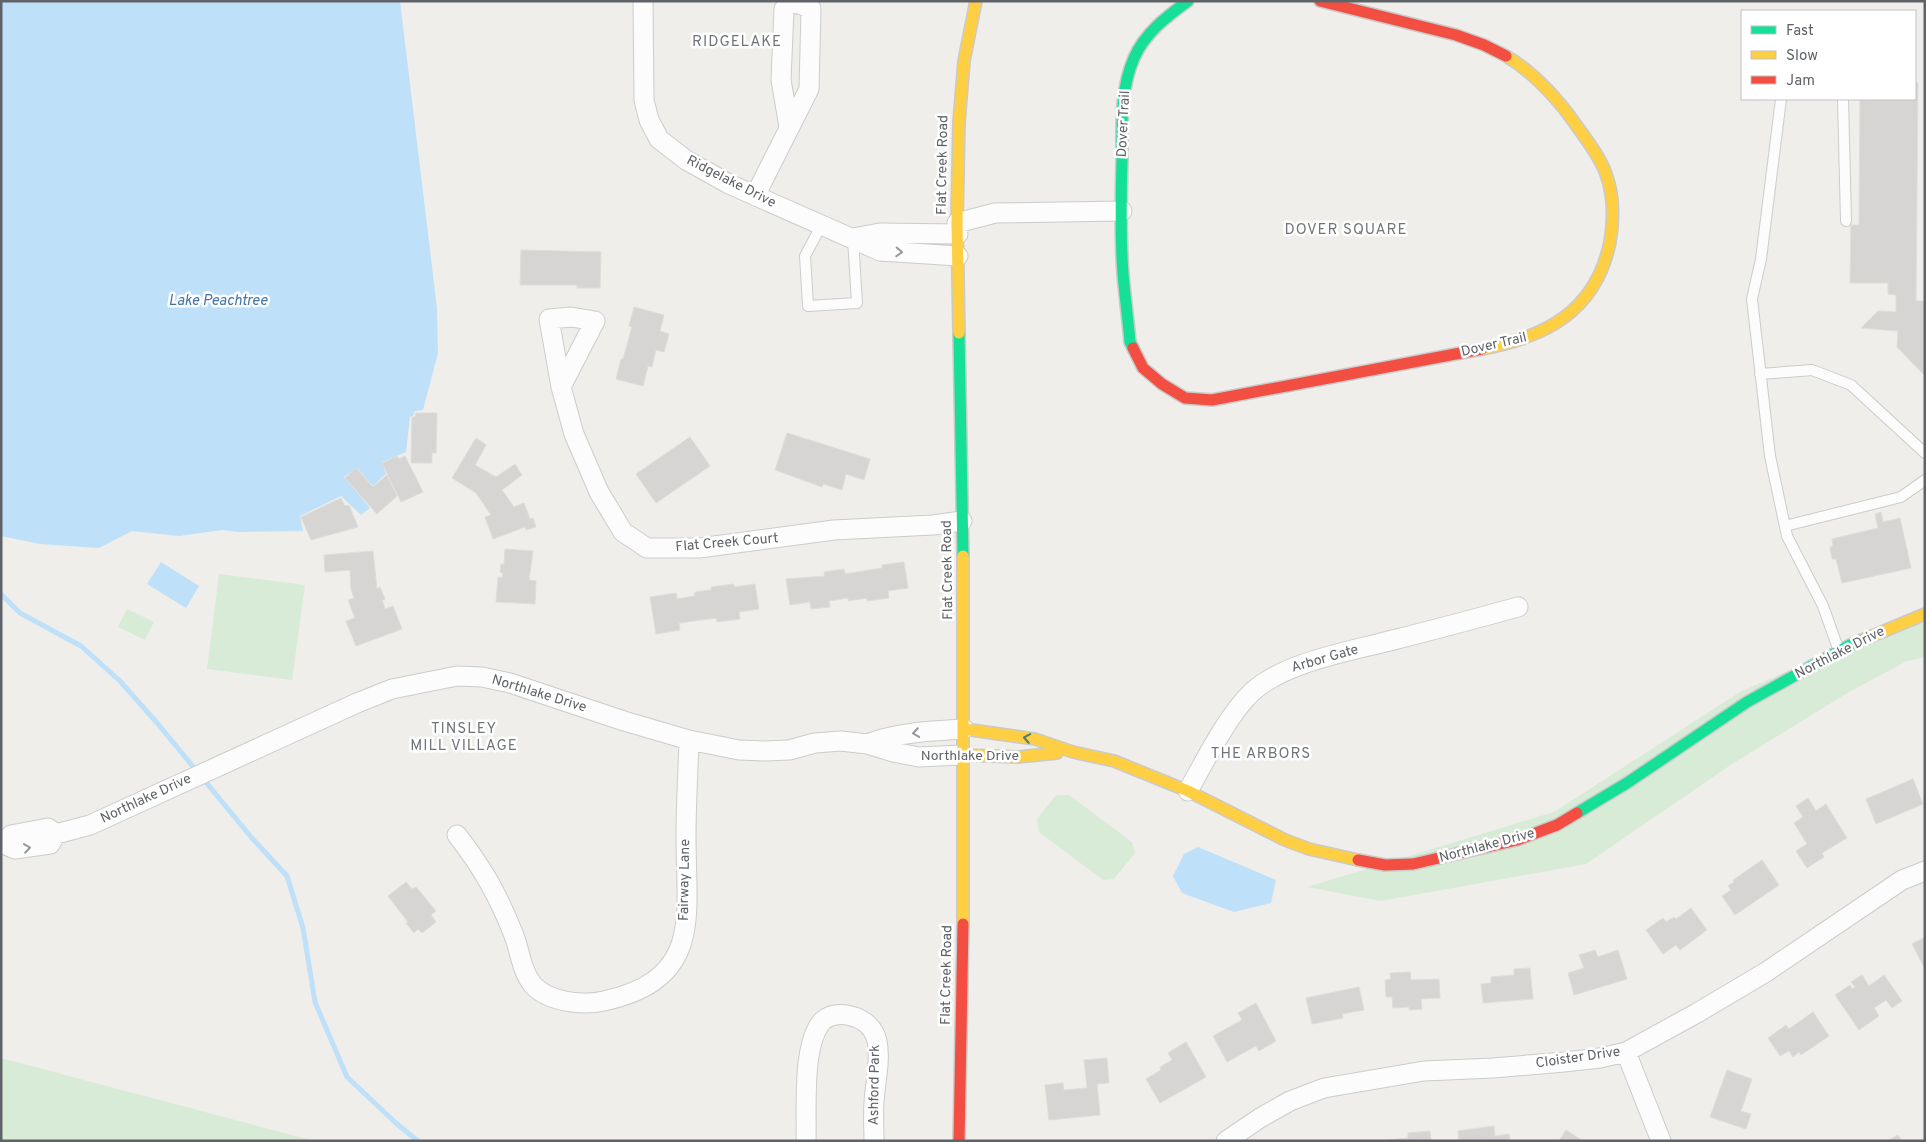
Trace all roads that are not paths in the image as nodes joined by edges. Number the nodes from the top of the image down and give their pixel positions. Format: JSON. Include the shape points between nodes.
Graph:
{"nodes":[{"id":1,"x":642,"y":1,"type":"edge"},
{"id":2,"x":976,"y":1,"type":"edge"},
{"id":3,"x":1188,"y":1,"type":"edge"},
{"id":4,"x":1320,"y":1,"type":"edge"},
{"id":5,"x":1780,"y":100,"type":"edge"},
{"id":6,"x":1843,"y":100,"type":"edge"},
{"id":7,"x":789,"y":127,"type":"junction"},
{"id":8,"x":755,"y":196,"type":"junction"},
{"id":9,"x":1122,"y":211,"type":"junction"},
{"id":10,"x":1846,"y":221,"type":"dead end"},
{"id":11,"x":821,"y":226,"type":"junction"},
{"id":12,"x":957,"y":228,"type":"junction"},
{"id":13,"x":853,"y":238,"type":"junction"},
{"id":14,"x":958,"y":256,"type":"junction"},
{"id":15,"x":1760,"y":374,"type":"junction"},
{"id":16,"x":561,"y":387,"type":"dead end"},
{"id":17,"x":1925,"y":453,"type":"edge"},
{"id":18,"x":1925,"y":480,"type":"edge"},
{"id":19,"x":962,"y":521,"type":"junction"},
{"id":20,"x":1785,"y":526,"type":"junction"},
{"id":21,"x":1518,"y":607,"type":"dead end"},
{"id":22,"x":1925,"y":614,"type":"edge"},
{"id":23,"x":1839,"y":652,"type":"junction"},
{"id":24,"x":964,"y":729,"type":"junction"},
{"id":25,"x":689,"y":740,"type":"junction"},
{"id":26,"x":867,"y":744,"type":"junction"},
{"id":27,"x":1074,"y":752,"type":"junction"},
{"id":28,"x":962,"y":755,"type":"junction"},
{"id":29,"x":1188,"y":791,"type":"junction"},
{"id":30,"x":457,"y":835,"type":"dead end"},
{"id":31,"x":2,"y":844,"type":"edge"},
{"id":32,"x":1925,"y":871,"type":"edge"},
{"id":33,"x":1626,"y":1052,"type":"junction"},
{"id":34,"x":806,"y":1141,"type":"edge"},
{"id":35,"x":874,"y":1141,"type":"edge"},
{"id":36,"x":959,"y":1141,"type":"edge"},
{"id":37,"x":1226,"y":1141,"type":"edge"},
{"id":38,"x":1661,"y":1141,"type":"edge"}],
"edges":[{"from":1,"to":8,"type":"street","name":"Ridgelake Drive","via":[[644,100],[649,120],[659,139],[686,160]]},
{"from":2,"to":12,"type":"street","name":"Flat Creek Road","via":[[964,61]]},
{"from":3,"to":9,"type":"street","name":"Dover Trail","via":[[1148,34],[1134,58],[1126,83],[1122,110]]},
{"from":4,"to":9,"type":"street","name":"Dover Trail","via":[[1425,26],[1482,44],[1510,59],[1552,96],[1584,135],[1606,174],[1612,202],[1609,254],[1581,304],[1559,322],[1535,335],[1500,346],[1212,400],[1186,398],[1143,368],[1130,342],[1123,274]]},
{"from":5,"to":15,"type":"lane","via":[[1761,260],[1752,299]]},
{"from":6,"to":10,"type":"lane"},
{"from":7,"to":7,"type":"street","via":[[809,89],[811,9],[789,3],[784,9],[781,80]]},
{"from":7,"to":8,"type":"street"},
{"from":8,"to":11,"type":"street","name":"Ridgelake Drive"},
{"from":9,"to":12,"type":"street","via":[[995,213]]},
{"from":11,"to":13,"type":"street","name":"Ridgelake Drive"},
{"from":11,"to":13,"type":"lane","via":[[805,256],[808,306],[857,303]]},
{"from":12,"to":13,"type":"street"},
{"from":12,"to":14,"type":"street","name":"Flat Creek Road"},
{"from":13,"to":14,"type":"street","name":"Ridgelake Drive","one_way":true,"via":[[880,251]]},
{"from":14,"to":19,"type":"street","name":"Flat Creek Road"},
{"from":15,"to":17,"type":"lane","via":[[1812,370],[1851,385]]},
{"from":15,"to":20,"type":"lane","via":[[1770,456]]},
{"from":16,"to":19,"type":"street","name":"Flat Creek Court","via":[[574,434],[599,492],[623,532],[647,548],[699,548],[834,530]]},
{"from":18,"to":20,"type":"lane","via":[[1901,497]]},
{"from":19,"to":24,"type":"street","name":"Flat Creek Road"},
{"from":20,"to":23,"type":"lane","via":[[1823,606]]},
{"from":21,"to":29,"type":"street","name":"Arbor Gate","via":[[1332,656],[1287,670],[1268,680],[1251,693],[1235,714]]},
{"from":22,"to":23,"type":"street","name":"Northlake Drive"},
{"from":23,"to":29,"type":"street","name":"Northlake Drive","via":[[1747,702],[1627,783],[1557,825],[1517,840],[1440,860],[1385,864],[1309,849]]},
{"from":24,"to":26,"type":"street","name":"Northlake Drive","one_way":true,"via":[[884,738]]},
{"from":27,"to":24,"type":"street","name":"Northlake Drive","one_way":true,"via":[[1035,739]]},
{"from":24,"to":28,"type":"street","name":"Flat Creek Road"},
{"from":25,"to":26,"type":"street","name":"Northlake Drive","via":[[764,752],[824,742]]},
{"from":25,"to":30,"type":"street","name":"Fairway Lane","via":[[686,923],[673,960],[663,975],[648,986],[603,1002],[582,1003],[543,994],[526,974],[514,935],[494,890]]},
{"from":25,"to":31,"type":"street","name":"Northlake Drive","via":[[510,683],[456,676],[392,689],[356,703],[90,825],[56,834],[48,828],[11,835]]},
{"from":26,"to":28,"type":"street","name":"Northlake Drive","via":[[919,757]]},
{"from":27,"to":28,"type":"street","name":"Northlake Drive","via":[[1018,757]]},
{"from":27,"to":29,"type":"street","name":"Northlake Drive","via":[[1114,761]]},
{"from":28,"to":36,"type":"street","name":"Flat Creek Road","via":[[964,852]]},
{"from":32,"to":33,"type":"street","name":"Cloister Drive","via":[[1902,880],[1766,972]]},
{"from":33,"to":37,"type":"street","name":"Cloister Drive","via":[[1564,1062],[1424,1071],[1324,1088],[1290,1101]]},
{"from":33,"to":38,"type":"street"},
{"from":34,"to":35,"type":"street","name":"Ashford Park","via":[[808,1066],[813,1040],[821,1022],[833,1015],[845,1014],[868,1024],[877,1040]]}]}
